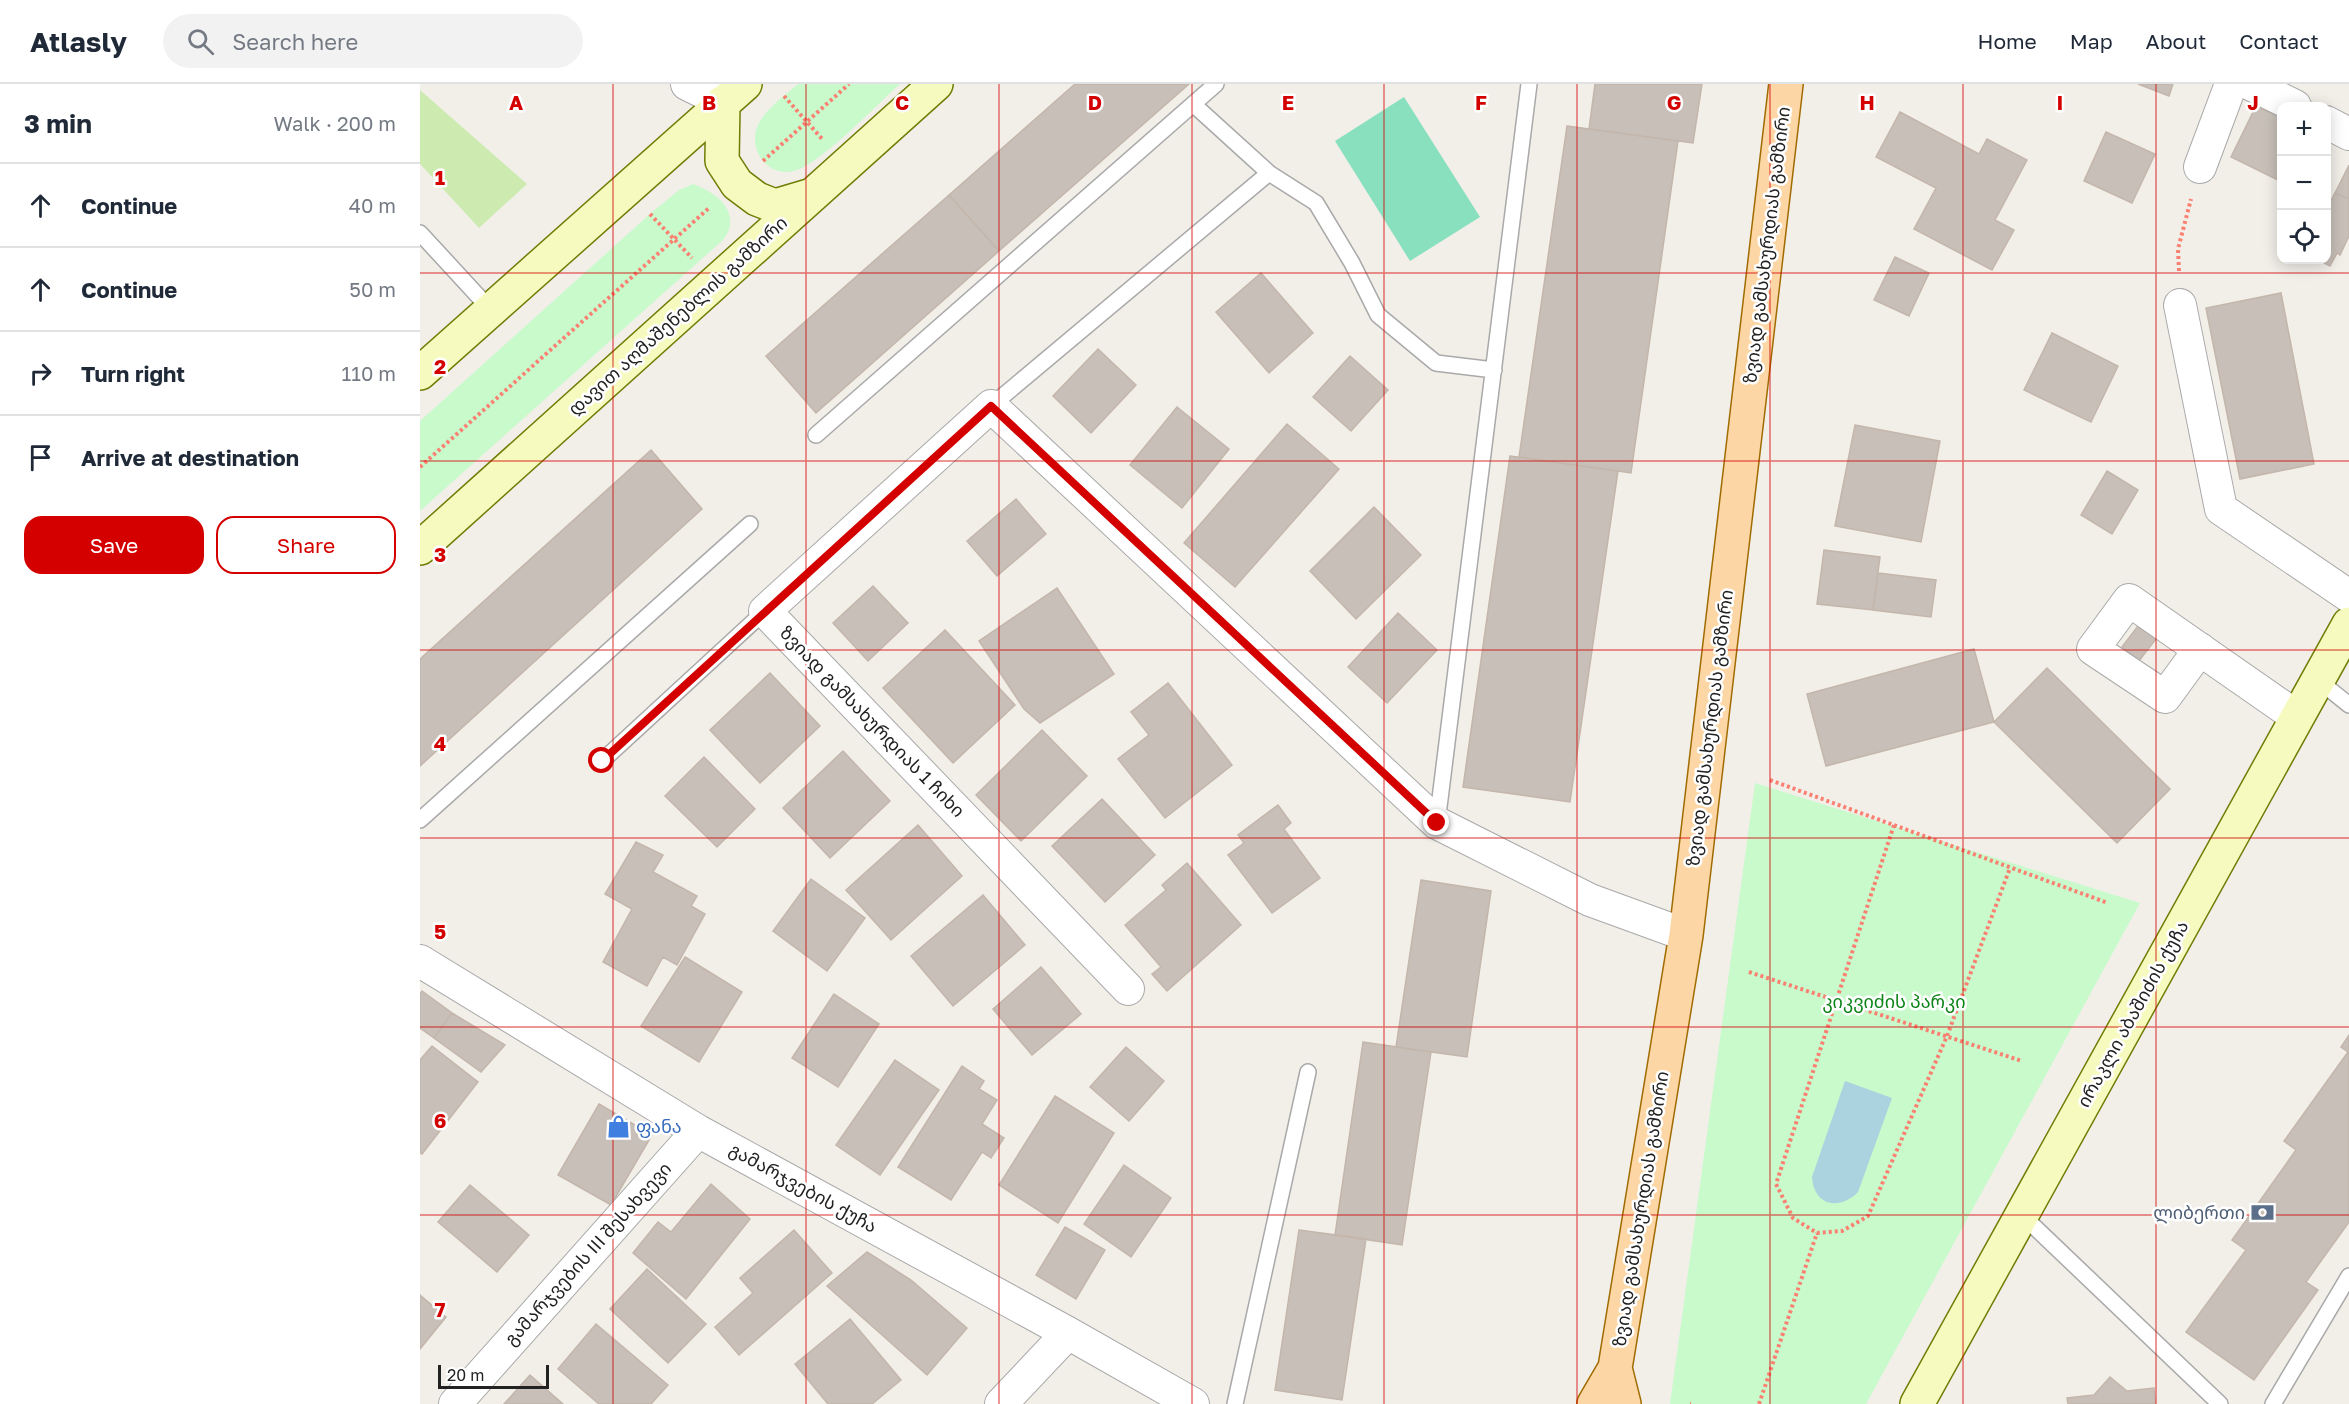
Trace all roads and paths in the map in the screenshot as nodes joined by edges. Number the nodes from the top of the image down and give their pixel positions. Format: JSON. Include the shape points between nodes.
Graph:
{"nodes":[{"id":1,"x":687,"y":84,"type":"edge"},
{"id":2,"x":849,"y":84,"type":"edge"},
{"id":3,"x":936,"y":84,"type":"edge"},
{"id":4,"x":1216,"y":84,"type":"edge"},
{"id":5,"x":1529,"y":84,"type":"edge"},
{"id":6,"x":1786,"y":84,"type":"edge"},
{"id":7,"x":2231,"y":84,"type":"edge"},
{"id":8,"x":2250,"y":84,"type":"edge"},
{"id":9,"x":734,"y":93,"type":"edge"},
{"id":10,"x":784,"y":96,"type":"dead end"},
{"id":11,"x":2287,"y":102,"type":"edge"},
{"id":12,"x":1193,"y":104,"type":"junction"},
{"id":13,"x":806,"y":122,"type":"junction"},
{"id":14,"x":2331,"y":125,"type":"edge"},
{"id":15,"x":2349,"y":134,"type":"edge"},
{"id":16,"x":829,"y":148,"type":"dead end"},
{"id":17,"x":2200,"y":167,"type":"joint"},
{"id":18,"x":1269,"y":173,"type":"junction"},
{"id":19,"x":737,"y":184,"type":"junction"},
{"id":20,"x":816,"y":194,"type":"junction"},
{"id":21,"x":650,"y":214,"type":"dead end"},
{"id":22,"x":420,"y":233,"type":"edge"},
{"id":23,"x":674,"y":239,"type":"junction"},
{"id":24,"x":697,"y":263,"type":"dead end"},
{"id":25,"x":2180,"y":305,"type":"joint"},
{"id":26,"x":490,"y":309,"type":"junction"},
{"id":27,"x":1494,"y":370,"type":"junction"},
{"id":28,"x":420,"y":373,"type":"edge"},
{"id":29,"x":991,"y":406,"type":"junction"},
{"id":30,"x":816,"y":435,"type":"dead end"},
{"id":31,"x":420,"y":467,"type":"edge"},
{"id":32,"x":750,"y":524,"type":"dead end"},
{"id":33,"x":420,"y":548,"type":"edge"},
{"id":34,"x":2349,"y":596,"type":"edge"},
{"id":35,"x":765,"y":611,"type":"junction"},
{"id":36,"x":2349,"y":624,"type":"edge"},
{"id":37,"x":2200,"y":649,"type":"dead end"},
{"id":38,"x":2318,"y":680,"type":"junction"},
{"id":39,"x":2349,"y":705,"type":"edge"},
{"id":40,"x":2297,"y":717,"type":"junction"},
{"id":41,"x":602,"y":761,"type":"dead end"},
{"id":42,"x":1770,"y":780,"type":"dead end"},
{"id":43,"x":420,"y":820,"type":"edge"},
{"id":44,"x":1437,"y":823,"type":"junction"},
{"id":45,"x":1894,"y":825,"type":"junction"},
{"id":46,"x":2010,"y":868,"type":"junction"},
{"id":47,"x":2108,"y":903,"type":"dead end"},
{"id":48,"x":1686,"y":935,"type":"junction"},
{"id":49,"x":420,"y":961,"type":"edge"},
{"id":50,"x":1749,"y":972,"type":"dead end"},
{"id":51,"x":1128,"y":989,"type":"dead end"},
{"id":52,"x":1838,"y":1001,"type":"junction"},
{"id":53,"x":1947,"y":1036,"type":"junction"},
{"id":54,"x":2022,"y":1061,"type":"dead end"},
{"id":55,"x":1308,"y":1072,"type":"dead end"},
{"id":56,"x":698,"y":1131,"type":"junction"},
{"id":57,"x":2022,"y":1215,"type":"junction"},
{"id":58,"x":1817,"y":1233,"type":"junction"},
{"id":59,"x":2349,"y":1276,"type":"edge"},
{"id":60,"x":1068,"y":1333,"type":"junction"},
{"id":61,"x":1615,"y":1368,"type":"junction"},
{"id":62,"x":455,"y":1404,"type":"edge"},
{"id":63,"x":1001,"y":1404,"type":"edge"},
{"id":64,"x":1193,"y":1404,"type":"edge"},
{"id":65,"x":1235,"y":1404,"type":"edge"},
{"id":66,"x":1594,"y":1404,"type":"edge"},
{"id":67,"x":1624,"y":1404,"type":"edge"},
{"id":68,"x":1759,"y":1404,"type":"edge"},
{"id":69,"x":1917,"y":1404,"type":"edge"},
{"id":70,"x":2220,"y":1404,"type":"edge"},
{"id":71,"x":2273,"y":1404,"type":"edge"}],
"edges":[{"from":1,"to":9,"type":"street"},
{"from":2,"to":13,"type":"path"},
{"from":3,"to":20,"type":"main road","name":"დავით აღმაშენებლის გამზირი"},
{"from":4,"to":12,"type":"lane"},
{"from":5,"to":27,"type":"lane"},
{"from":6,"to":48,"type":"main road","name":"ზვიად გამსახურდიას გამზირი"},
{"from":7,"to":17,"type":"street"},
{"from":8,"to":11,"type":"street"},
{"from":9,"to":19,"type":"main road","via":[[722,161]]},
{"from":9,"to":26,"type":"main road"},
{"from":10,"to":13,"type":"path"},
{"from":12,"to":18,"type":"lane"},
{"from":12,"to":30,"type":"lane"},
{"from":13,"to":16,"type":"path"},
{"from":13,"to":19,"type":"path"},
{"from":14,"to":15,"type":"street"},
{"from":17,"to":25,"type":"path","via":[[2178,249]]},
{"from":18,"to":27,"type":"lane","via":[[1316,203],[1378,315],[1436,363]]},
{"from":18,"to":29,"type":"lane"},
{"from":19,"to":20,"type":"main road","via":[[775,206]]},
{"from":19,"to":23,"type":"path"},
{"from":20,"to":33,"type":"main road","name":"დავით აღმაშენებლის გამზირი"},
{"from":21,"to":23,"type":"path"},
{"from":22,"to":26,"type":"lane"},
{"from":23,"to":24,"type":"path"},
{"from":23,"to":31,"type":"path"},
{"from":25,"to":34,"type":"street","via":[[2221,509]]},
{"from":26,"to":28,"type":"main road"},
{"from":27,"to":44,"type":"lane"},
{"from":29,"to":35,"type":"street","name":"ზვიად გამსახურდიას 1 ჩიხი"},
{"from":29,"to":44,"type":"street"},
{"from":32,"to":43,"type":"lane"},
{"from":35,"to":41,"type":"lane"},
{"from":35,"to":51,"type":"street","name":"ზვიად გამსახურდიას 1 ჩიხი"},
{"from":36,"to":38,"type":"main road","name":"ირაკლი აბაშიძის ქუჩა"},
{"from":37,"to":40,"type":"street"},
{"from":38,"to":39,"type":"lane"},
{"from":38,"to":40,"type":"main road","name":"ირაკლი აბაშიძის ქუჩა"},
{"from":40,"to":57,"type":"main road","name":"ირაკლი აბაშიძის ქუჩა"},
{"from":42,"to":45,"type":"path"},
{"from":44,"to":48,"type":"street","via":[[1590,900]]},
{"from":45,"to":46,"type":"path"},
{"from":45,"to":52,"type":"path"},
{"from":46,"to":47,"type":"path"},
{"from":46,"to":53,"type":"path"},
{"from":48,"to":61,"type":"main road","name":"ზვიად გამსახურდიას გამზირი"},
{"from":49,"to":56,"type":"street","name":"გამარჯვების ქუჩა"},
{"from":50,"to":52,"type":"path"},
{"from":52,"to":53,"type":"path"},
{"from":52,"to":58,"type":"path","via":[[1776,1184],[1793,1218]]},
{"from":53,"to":54,"type":"path"},
{"from":53,"to":58,"type":"path","via":[[1868,1216],[1842,1231]]},
{"from":55,"to":65,"type":"lane"},
{"from":56,"to":60,"type":"street","name":"გამარჯვების ქუჩა"},
{"from":56,"to":62,"type":"street","name":"გამარჯვების III შესახვევი"},
{"from":57,"to":69,"type":"main road","name":"ირაკლი აბაშიძის ქუჩა"},
{"from":57,"to":70,"type":"lane"},
{"from":58,"to":68,"type":"path"},
{"from":59,"to":71,"type":"lane"},
{"from":60,"to":63,"type":"street"},
{"from":60,"to":64,"type":"street","name":"გამარჯვების ქუჩა"},
{"from":61,"to":66,"type":"main road","name":"ზვიად გამსახურდიას გამზირი"},
{"from":61,"to":67,"type":"main road","name":"ზვიად გამსახურდიას გამზირი"}]}
